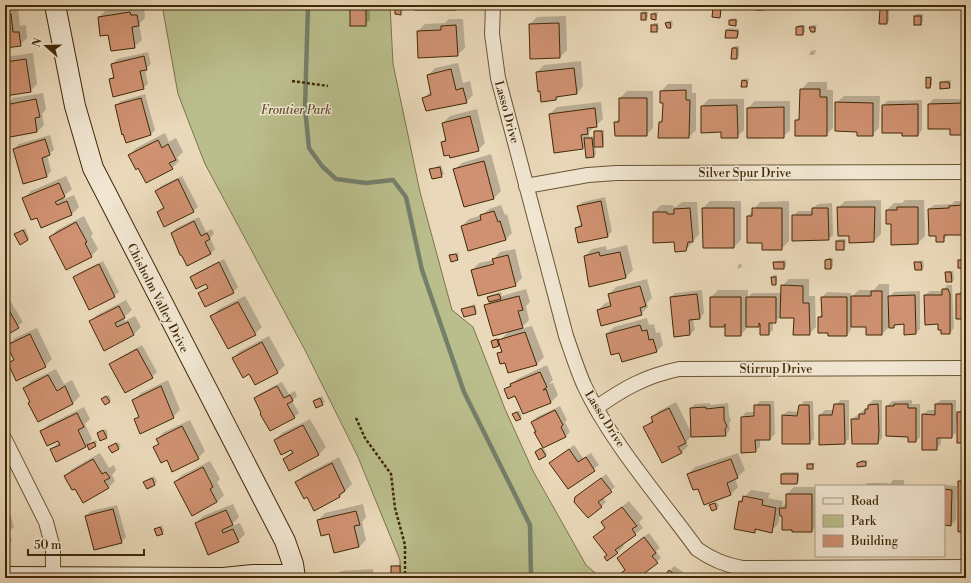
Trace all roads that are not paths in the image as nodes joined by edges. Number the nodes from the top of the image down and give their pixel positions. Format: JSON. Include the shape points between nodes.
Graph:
{"nodes":[{"id":1,"x":55,"y":5,"type":"edge"},
{"id":2,"x":492,"y":5,"type":"edge"},
{"id":3,"x":966,"y":172,"type":"edge"},
{"id":4,"x":526,"y":186,"type":"junction"},
{"id":5,"x":966,"y":368,"type":"edge"},
{"id":6,"x":596,"y":408,"type":"junction"},
{"id":7,"x":5,"y":440,"type":"edge"},
{"id":8,"x":966,"y":567,"type":"edge"},
{"id":9,"x":294,"y":576,"type":"edge"},
{"id":10,"x":5,"y":577,"type":"edge"},
{"id":11,"x":53,"y":577,"type":"edge"}],
"edges":[{"from":1,"to":9,"type":"street","name":"Chisholm Valley Drive","via":[[75,106],[93,168],[285,541],[290,552]]},
{"from":2,"to":4,"type":"street","name":"Lasso Drive","via":[[498,78]]},
{"from":3,"to":4,"type":"street","name":"Silver Spur Drive","via":[[616,173],[588,175]]},
{"from":4,"to":6,"type":"street","name":"Lasso Drive","via":[[566,336],[584,385]]},
{"from":5,"to":6,"type":"street","name":"Stirrup Drive","via":[[680,369],[643,379],[620,390]]},
{"from":6,"to":8,"type":"street","name":"Lasso Drive","via":[[697,548],[712,559],[742,568]]},
{"from":7,"to":11,"type":"street","via":[[46,522],[52,548]]},
{"from":9,"to":11,"type":"street"},
{"from":10,"to":11,"type":"street"}]}
